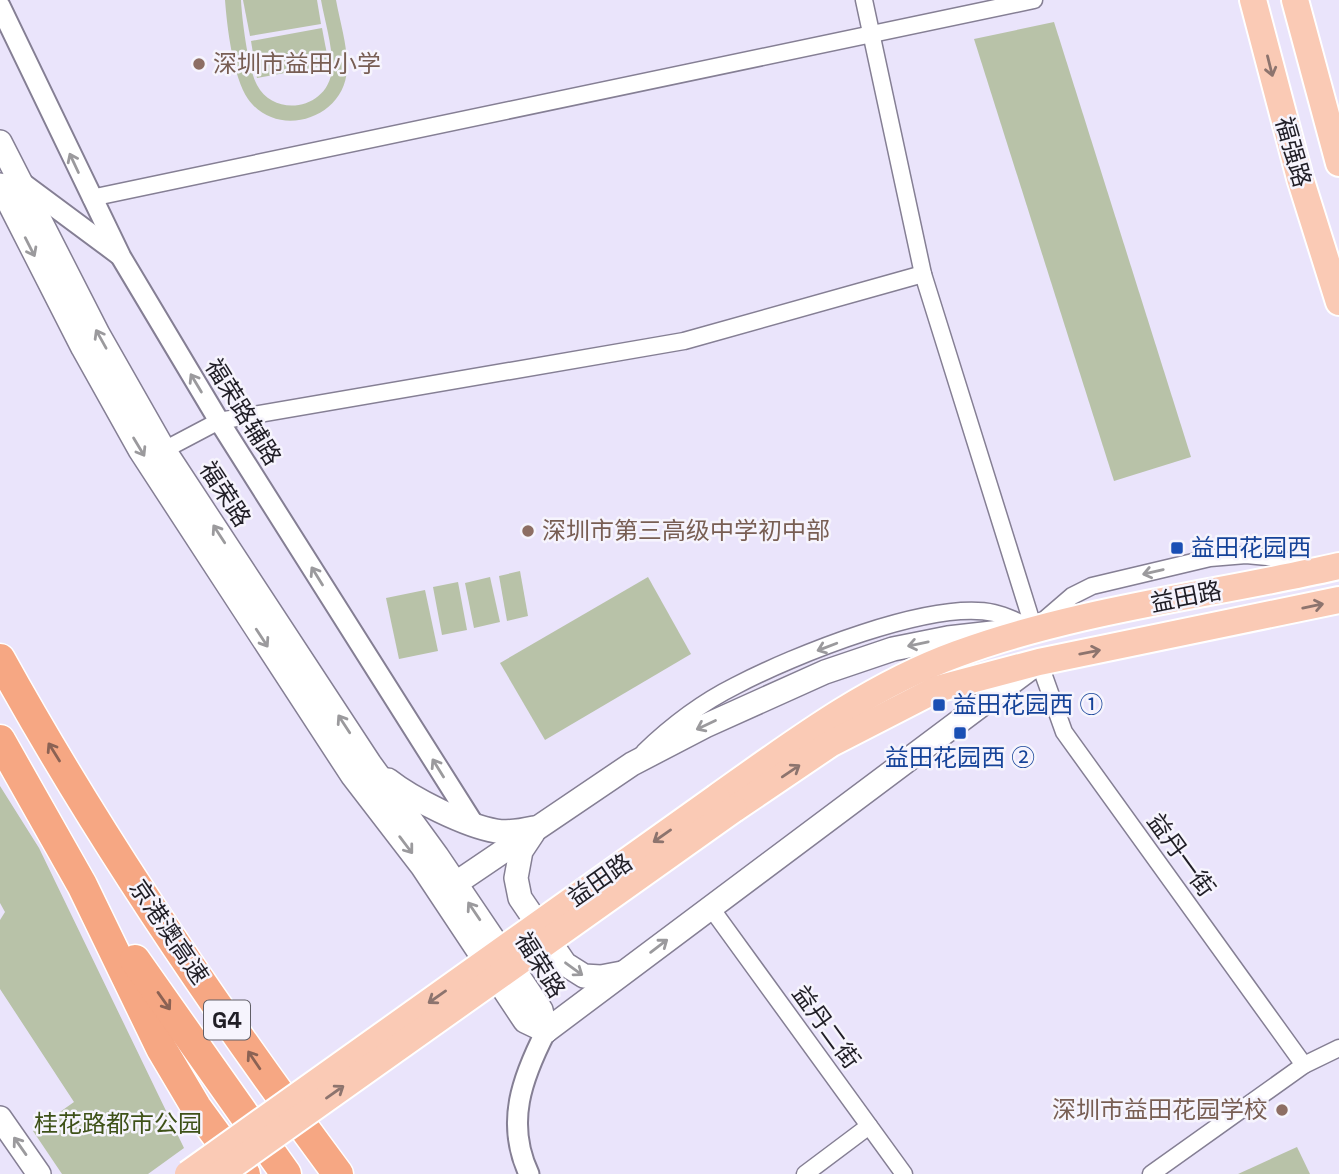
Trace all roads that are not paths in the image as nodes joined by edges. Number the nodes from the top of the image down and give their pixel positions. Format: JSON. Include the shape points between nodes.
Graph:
{"nodes":[{"id":1,"x":864,"y":0,"type":"edge"},
{"id":2,"x":1034,"y":0,"type":"edge"},
{"id":3,"x":1253,"y":0,"type":"edge"},
{"id":4,"x":1295,"y":0,"type":"edge"},
{"id":5,"x":0,"y":6,"type":"edge"},
{"id":6,"x":871,"y":34,"type":"junction"},
{"id":7,"x":0,"y":142,"type":"edge"},
{"id":8,"x":1339,"y":163,"type":"edge"},
{"id":9,"x":10,"y":183,"type":"edge"},
{"id":10,"x":91,"y":198,"type":"junction"},
{"id":11,"x":121,"y":257,"type":"junction"},
{"id":12,"x":923,"y":274,"type":"junction"},
{"id":13,"x":1339,"y":302,"type":"edge"},
{"id":14,"x":219,"y":421,"type":"junction"},
{"id":15,"x":164,"y":450,"type":"junction"},
{"id":16,"x":1339,"y":555,"type":"edge"},
{"id":17,"x":1327,"y":569,"type":"edge"},
{"id":18,"x":1339,"y":600,"type":"edge"},
{"id":19,"x":1034,"y":629,"type":"junction"},
{"id":20,"x":0,"y":659,"type":"edge"},
{"id":21,"x":1039,"y":662,"type":"junction"},
{"id":22,"x":0,"y":740,"type":"edge"},
{"id":23,"x":370,"y":764,"type":"junction"},
{"id":24,"x":726,"y":803,"type":"junction"},
{"id":25,"x":475,"y":826,"type":"junction"},
{"id":26,"x":537,"y":828,"type":"junction"},
{"id":27,"x":82,"y":885,"type":"junction"},
{"id":28,"x":447,"y":888,"type":"junction"},
{"id":29,"x":710,"y":908,"type":"junction"},
{"id":30,"x":624,"y":972,"type":"junction"},
{"id":31,"x":545,"y":1031,"type":"junction"},
{"id":32,"x":1339,"y":1048,"type":"edge"},
{"id":33,"x":1304,"y":1065,"type":"junction"},
{"id":34,"x":0,"y":1118,"type":"edge"},
{"id":35,"x":869,"y":1126,"type":"junction"},
{"id":36,"x":39,"y":1174,"type":"edge"},
{"id":37,"x":188,"y":1174,"type":"edge"},
{"id":38,"x":220,"y":1174,"type":"edge"},
{"id":39,"x":245,"y":1174,"type":"edge"},
{"id":40,"x":286,"y":1174,"type":"edge"},
{"id":41,"x":338,"y":1174,"type":"edge"},
{"id":42,"x":529,"y":1174,"type":"edge"},
{"id":43,"x":805,"y":1174,"type":"edge"},
{"id":44,"x":904,"y":1174,"type":"edge"},
{"id":45,"x":1151,"y":1174,"type":"edge"}],
"edges":[{"from":1,"to":6,"type":"street"},
{"from":2,"to":6,"type":"street"},
{"from":3,"to":13,"type":"main road","name":"福强路","one_way":true,"via":[[1300,178]]},
{"from":4,"to":8,"type":"main road","name":"福强路"},
{"from":10,"to":5,"type":"street","name":"福荣路辅路","one_way":true},
{"from":6,"to":10,"type":"street"},
{"from":6,"to":12,"type":"street"},
{"from":7,"to":9,"type":"main road","name":"福荣路"},
{"from":9,"to":11,"type":"street"},
{"from":15,"to":9,"type":"main road","name":"福荣路","one_way":true},
{"from":9,"to":28,"type":"main road","name":"福荣路","one_way":true,"via":[[83,348],[141,450],[352,775],[422,866]]},
{"from":10,"to":11,"type":"street","name":"福荣路辅路"},
{"from":14,"to":11,"type":"street","name":"福荣路辅路","one_way":true},
{"from":12,"to":14,"type":"street","via":[[684,341]]},
{"from":12,"to":19,"type":"street"},
{"from":14,"to":15,"type":"street"},
{"from":25,"to":14,"type":"street","name":"福荣路辅路","one_way":true},
{"from":23,"to":15,"type":"main road","name":"福荣路","one_way":true},
{"from":16,"to":17,"type":"main road"},
{"from":17,"to":19,"type":"main road","name":"益田路","one_way":true},
{"from":21,"to":18,"type":"main road","name":"益田路","one_way":true},
{"from":19,"to":24,"type":"main road","name":"益田路","via":[[956,654],[848,707]]},
{"from":19,"to":26,"type":"main road","name":"益田路","one_way":true,"via":[[893,649],[825,672],[632,764]]},
{"from":41,"to":20,"type":"highway","name":"京港澳高速","number":"G4","one_way":true,"via":[[264,1074],[122,861]]},
{"from":24,"to":21,"type":"main road","name":"益田路","one_way":true,"via":[[937,689]]},
{"from":21,"to":29,"type":"main road","name":"益田路"},
{"from":21,"to":33,"type":"street","name":"益丹一街","via":[[1064,732]]},
{"from":22,"to":27,"type":"highway","number":"G4"},
{"from":23,"to":25,"type":"main road","via":[[391,783]]},
{"from":23,"to":28,"type":"main road","name":"福荣路"},
{"from":24,"to":37,"type":"main road","name":"益田路","one_way":true,"bridge":true},
{"from":38,"to":24,"type":"main road","name":"益田路","one_way":true,"bridge":true},
{"from":25,"to":26,"type":"main road","via":[[514,832]]},
{"from":26,"to":28,"type":"main road","name":"益田路"},
{"from":26,"to":30,"type":"main road","one_way":true,"via":[[521,851],[516,878],[520,898],[565,964],[584,976]]},
{"from":27,"to":39,"type":"highway","via":[[195,1108]]},
{"from":27,"to":40,"type":"highway","name":"京港澳高速","number":"G4","one_way":true},
{"from":28,"to":31,"type":"main road","name":"福荣路","via":[[541,1010]]},
{"from":30,"to":29,"type":"main road","name":"益田路","one_way":true},
{"from":29,"to":35,"type":"street","name":"益丹二街"},
{"from":30,"to":31,"type":"main road","name":"益田路"},
{"from":31,"to":42,"type":"street","via":[[518,1100],[516,1137]]},
{"from":32,"to":33,"type":"street"},
{"from":33,"to":45,"type":"street"},
{"from":36,"to":34,"type":"main road","one_way":true},
{"from":35,"to":43,"type":"street"},
{"from":35,"to":44,"type":"street","name":"益丹二街"}]}
